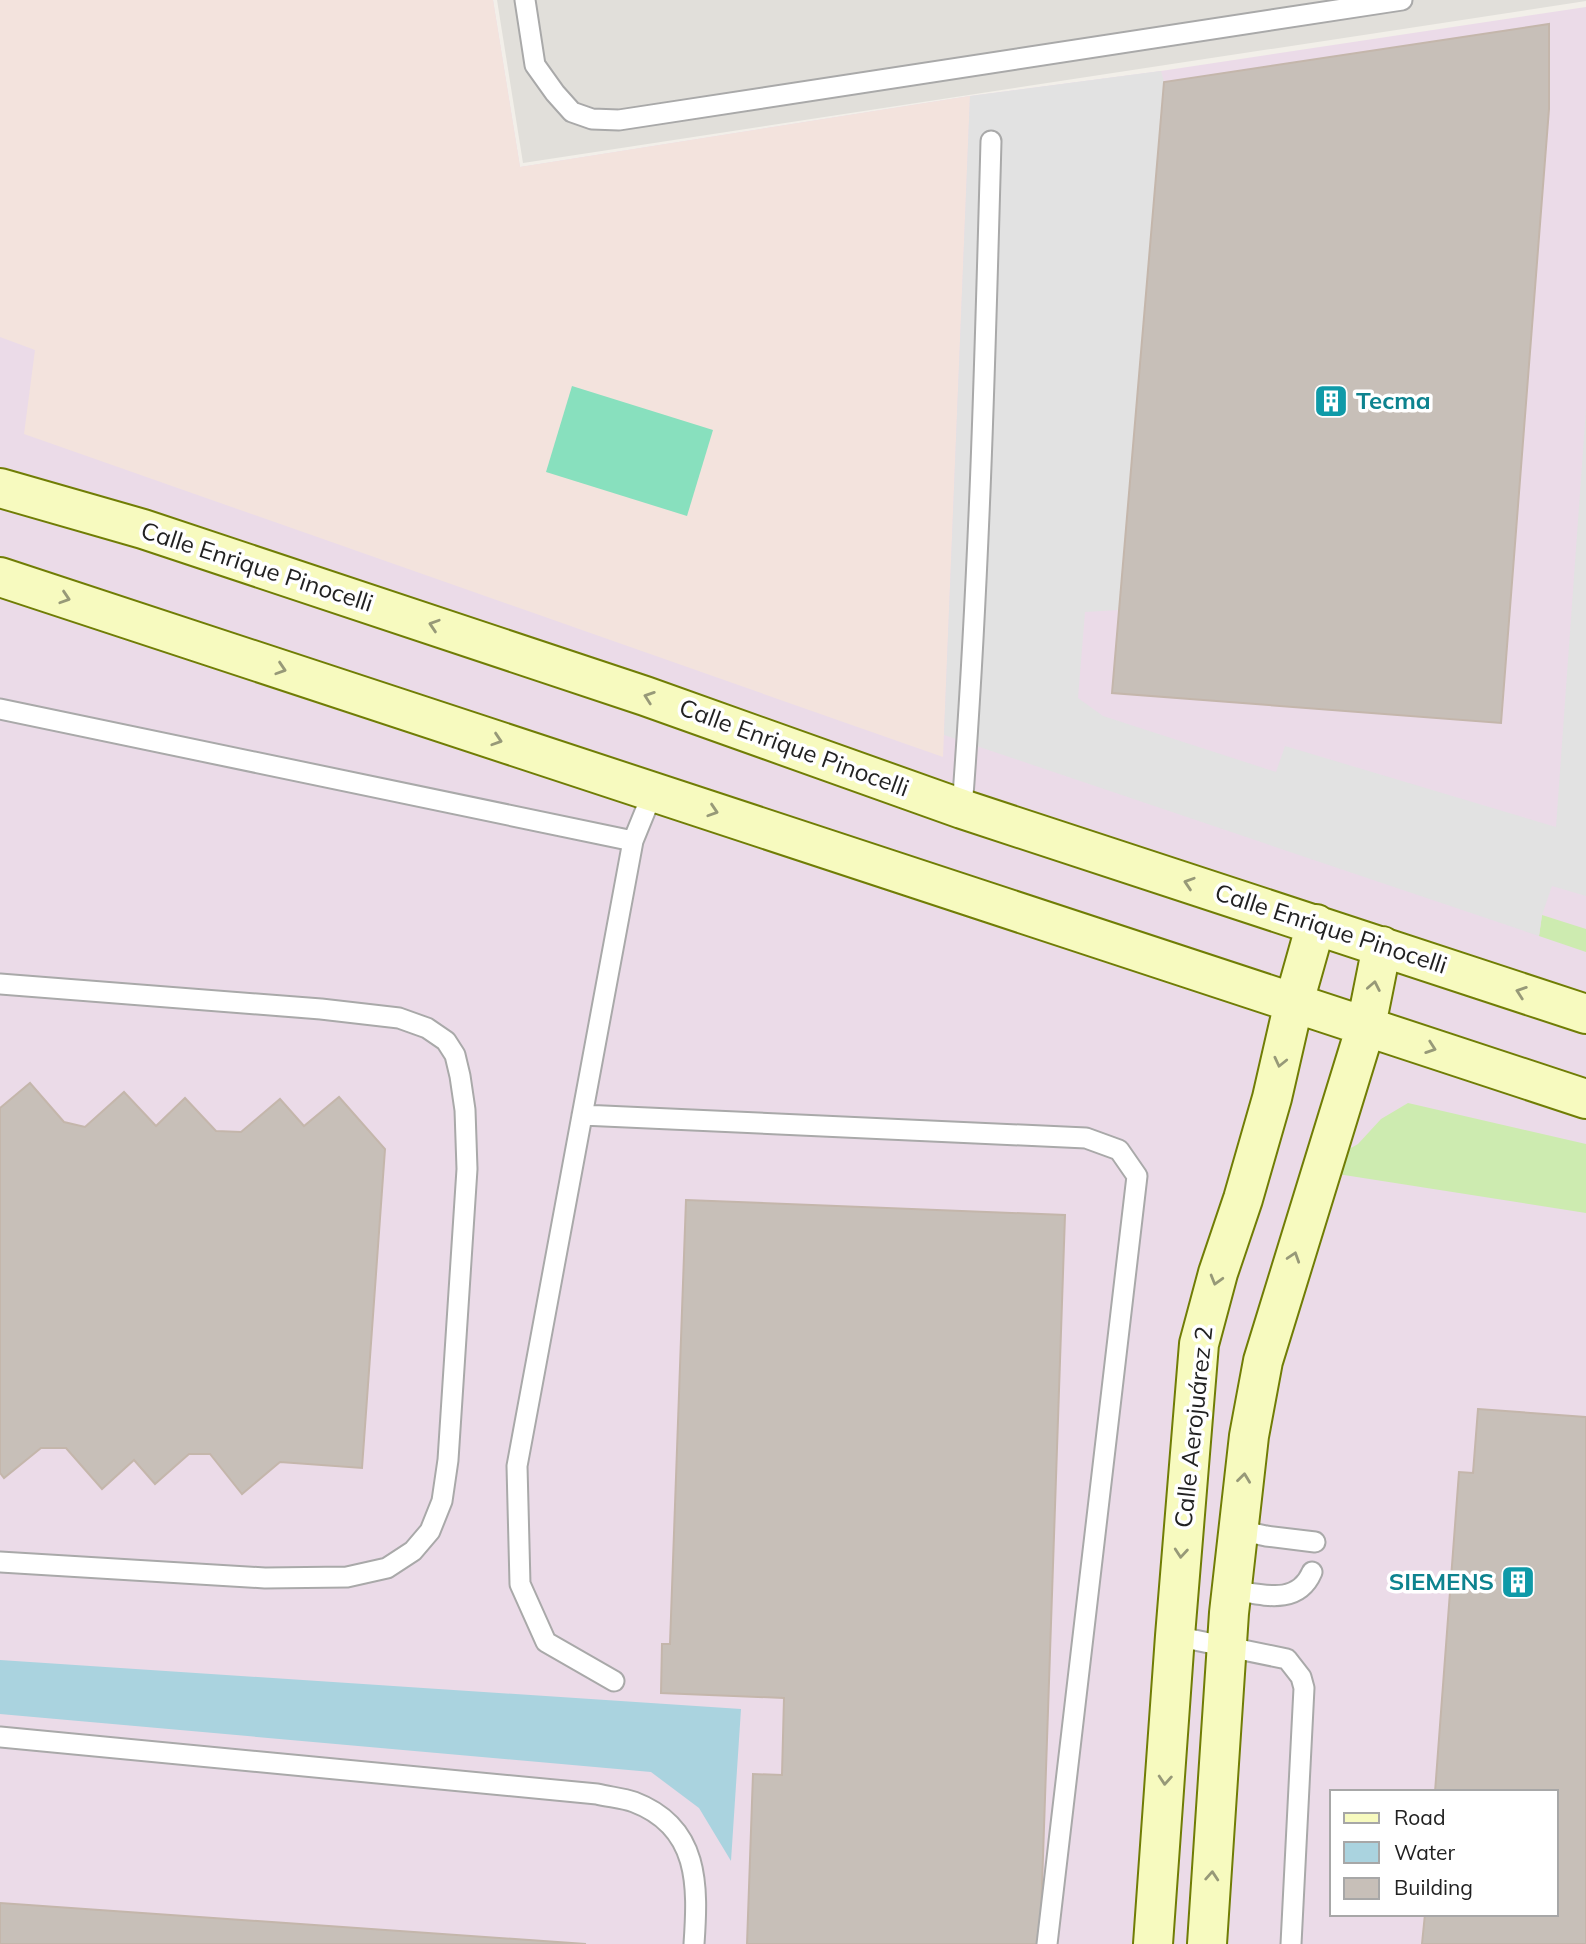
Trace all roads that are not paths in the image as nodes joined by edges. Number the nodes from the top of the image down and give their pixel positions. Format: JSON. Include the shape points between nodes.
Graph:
{"nodes":[{"id":1,"x":525,"y":0,"type":"edge"},
{"id":2,"x":1402,"y":0,"type":"edge"},
{"id":3,"x":991,"y":141,"type":"dead end"},
{"id":4,"x":0,"y":488,"type":"edge"},
{"id":5,"x":0,"y":577,"type":"edge"},
{"id":6,"x":0,"y":709,"type":"edge"},
{"id":7,"x":653,"y":792,"type":"junction"},
{"id":8,"x":962,"y":809,"type":"junction"},
{"id":9,"x":633,"y":841,"type":"junction"},
{"id":10,"x":1316,"y":924,"type":"junction"},
{"id":11,"x":1382,"y":946,"type":"junction"},
{"id":12,"x":0,"y":984,"type":"edge"},
{"id":13,"x":1294,"y":1002,"type":"junction"},
{"id":14,"x":1586,"y":1014,"type":"edge"},
{"id":15,"x":1366,"y":1026,"type":"junction"},
{"id":16,"x":1586,"y":1099,"type":"edge"},
{"id":17,"x":582,"y":1115,"type":"junction"},
{"id":18,"x":1238,"y":1530,"type":"junction"},
{"id":19,"x":1315,"y":1542,"type":"dead end"},
{"id":20,"x":0,"y":1562,"type":"edge"},
{"id":21,"x":1312,"y":1572,"type":"dead end"},
{"id":22,"x":1231,"y":1590,"type":"junction"},
{"id":23,"x":1174,"y":1636,"type":"junction"},
{"id":24,"x":1227,"y":1646,"type":"junction"},
{"id":25,"x":614,"y":1681,"type":"dead end"},
{"id":26,"x":0,"y":1737,"type":"edge"},
{"id":27,"x":694,"y":1944,"type":"edge"},
{"id":28,"x":1047,"y":1944,"type":"edge"},
{"id":29,"x":1153,"y":1944,"type":"edge"},
{"id":30,"x":1207,"y":1944,"type":"edge"},
{"id":31,"x":1292,"y":1944,"type":"edge"}],
"edges":[{"from":1,"to":2,"type":"lane","via":[[536,65],[555,93],[572,112],[592,119],[619,120]]},
{"from":3,"to":8,"type":"lane","via":[[981,487]]},
{"from":8,"to":4,"type":"main road","name":"Calle Enrique Pinocelli","one_way":true,"via":[[645,695],[143,529]]},
{"from":5,"to":7,"type":"main road","one_way":true},
{"from":6,"to":9,"type":"lane"},
{"from":7,"to":9,"type":"lane"},
{"from":7,"to":13,"type":"main road","one_way":true},
{"from":10,"to":8,"type":"main road","name":"Calle Enrique Pinocelli","one_way":true},
{"from":9,"to":17,"type":"lane"},
{"from":10,"to":11,"type":"main road","name":"Calle Enrique Pinocelli"},
{"from":10,"to":13,"type":"main road","name":"Calle Aerojuárez 2"},
{"from":14,"to":11,"type":"main road","name":"Calle Enrique Pinocelli","one_way":true},
{"from":15,"to":11,"type":"main road","one_way":true},
{"from":12,"to":20,"type":"lane","via":[[321,1009],[399,1018],[427,1028],[446,1041],[457,1065],[465,1110],[467,1170],[442,1501],[430,1531],[413,1551],[387,1568],[347,1577],[265,1578]]},
{"from":13,"to":15,"type":"main road"},
{"from":13,"to":23,"type":"main road","name":"Calle Aerojuárez 2","one_way":true,"via":[[1272,1098],[1199,1344]]},
{"from":15,"to":16,"type":"main road","one_way":true},
{"from":18,"to":15,"type":"main road","one_way":true,"via":[[1263,1361]]},
{"from":17,"to":25,"type":"lane","via":[[517,1466],[520,1584],[546,1642]]},
{"from":17,"to":28,"type":"lane","via":[[1086,1138],[1119,1150],[1137,1176]]},
{"from":18,"to":19,"type":"lane"},
{"from":18,"to":22,"type":"main road"},
{"from":21,"to":22,"type":"lane","via":[[1299,1591],[1287,1595]]},
{"from":22,"to":24,"type":"main road"},
{"from":23,"to":24,"type":"lane"},
{"from":23,"to":29,"type":"main road","name":"Calle Aerojuárez 2","one_way":true},
{"from":30,"to":24,"type":"main road","one_way":true},
{"from":24,"to":31,"type":"lane","via":[[1287,1659],[1304,1688]]},
{"from":26,"to":27,"type":"lane","via":[[633,1801],[658,1813],[679,1835],[692,1864],[697,1894]]}]}
